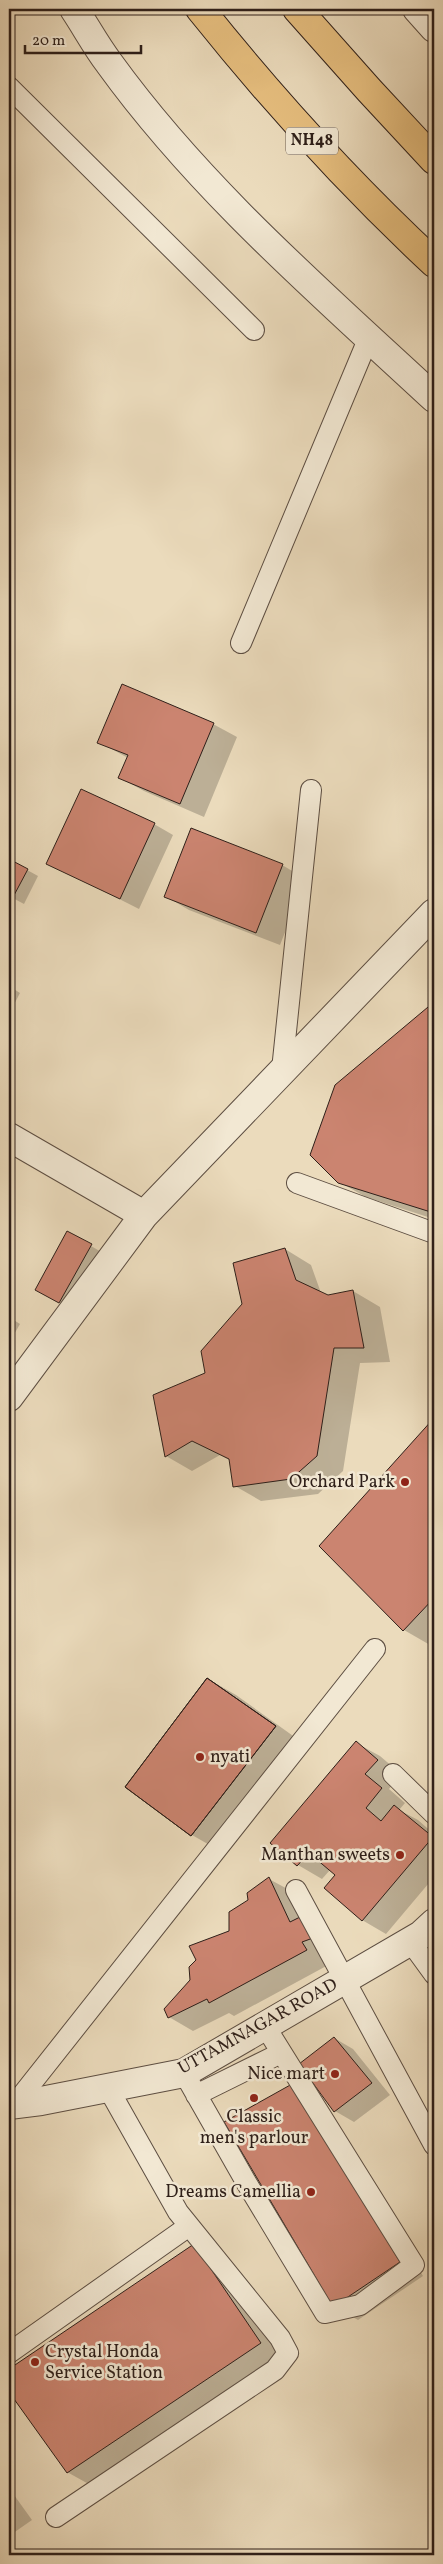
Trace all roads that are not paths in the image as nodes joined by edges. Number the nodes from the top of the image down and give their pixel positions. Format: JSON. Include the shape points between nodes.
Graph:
{"nodes":[{"id":1,"x":74,"y":9,"type":"edge"},
{"id":2,"x":200,"y":9,"type":"edge"},
{"id":3,"x":297,"y":9,"type":"edge"},
{"id":4,"x":417,"y":9,"type":"edge"},
{"id":5,"x":434,"y":28,"type":"edge"},
{"id":6,"x":9,"y":87,"type":"edge"},
{"id":7,"x":434,"y":160,"type":"edge"},
{"id":8,"x":434,"y":263,"type":"edge"},
{"id":9,"x":254,"y":330,"type":"dead end"},
{"id":10,"x":369,"y":338,"type":"junction"},
{"id":11,"x":434,"y":398,"type":"edge"},
{"id":12,"x":240,"y":643,"type":"dead end"},
{"id":13,"x":311,"y":790,"type":"dead end"},
{"id":14,"x":434,"y":914,"type":"edge"},
{"id":15,"x":282,"y":1070,"type":"junction"},
{"id":16,"x":9,"y":1137,"type":"edge"},
{"id":17,"x":297,"y":1182,"type":"dead end"},
{"id":18,"x":144,"y":1215,"type":"junction"},
{"id":19,"x":434,"y":1234,"type":"edge"},
{"id":20,"x":9,"y":1397,"type":"edge"},
{"id":21,"x":375,"y":1649,"type":"dead end"},
{"id":22,"x":394,"y":1774,"type":"dead end"},
{"id":23,"x":434,"y":1814,"type":"edge"},
{"id":24,"x":296,"y":1890,"type":"dead end"},
{"id":25,"x":434,"y":1923,"type":"edge"},
{"id":26,"x":410,"y":1941,"type":"junction"},
{"id":27,"x":434,"y":1974,"type":"edge"},
{"id":28,"x":343,"y":1980,"type":"junction"},
{"id":29,"x":264,"y":2026,"type":"junction"},
{"id":30,"x":281,"y":2053,"type":"junction"},
{"id":31,"x":190,"y":2084,"type":"junction"},
{"id":32,"x":108,"y":2088,"type":"junction"},
{"id":33,"x":12,"y":2104,"type":"edge"},
{"id":34,"x":434,"y":2145,"type":"edge"},
{"id":35,"x":189,"y":2226,"type":"junction"},
{"id":36,"x":9,"y":2353,"type":"edge"},
{"id":37,"x":56,"y":2517,"type":"dead end"}],
"edges":[{"from":1,"to":10,"type":"street","via":[[109,63],[172,141],[243,216]]},
{"from":2,"to":8,"type":"highway","number":"NH48","via":[[250,72],[312,141]]},
{"from":3,"to":7,"type":"highway"},
{"from":4,"to":5,"type":"street"},
{"from":6,"to":9,"type":"lane"},
{"from":10,"to":11,"type":"street"},
{"from":10,"to":12,"type":"lane"},
{"from":13,"to":15,"type":"lane"},
{"from":14,"to":15,"type":"street"},
{"from":15,"to":18,"type":"street"},
{"from":16,"to":18,"type":"street"},
{"from":17,"to":19,"type":"lane"},
{"from":18,"to":20,"type":"street"},
{"from":21,"to":33,"type":"lane"},
{"from":22,"to":23,"type":"lane"},
{"from":24,"to":28,"type":"lane"},
{"from":25,"to":26,"type":"street","name":"UTTAMNAGAR ROAD"},
{"from":26,"to":27,"type":"lane"},
{"from":26,"to":28,"type":"street","name":"UTTAMNAGAR ROAD"},
{"from":28,"to":29,"type":"street","name":"UTTAMNAGAR ROAD"},
{"from":28,"to":34,"type":"lane"},
{"from":29,"to":30,"type":"lane"},
{"from":29,"to":31,"type":"street","name":"UTTAMNAGAR ROAD"},
{"from":30,"to":31,"type":"lane"},
{"from":30,"to":31,"type":"lane","via":[[414,2265],[360,2305],[325,2313]]},
{"from":31,"to":32,"type":"street","name":"UTTAMNAGAR ROAD"},
{"from":32,"to":33,"type":"street","name":"UTTAMNAGAR ROAD"},
{"from":32,"to":35,"type":"lane"},
{"from":35,"to":36,"type":"lane"},
{"from":35,"to":37,"type":"lane","via":[[280,2338],[288,2353],[275,2370]]}]}
